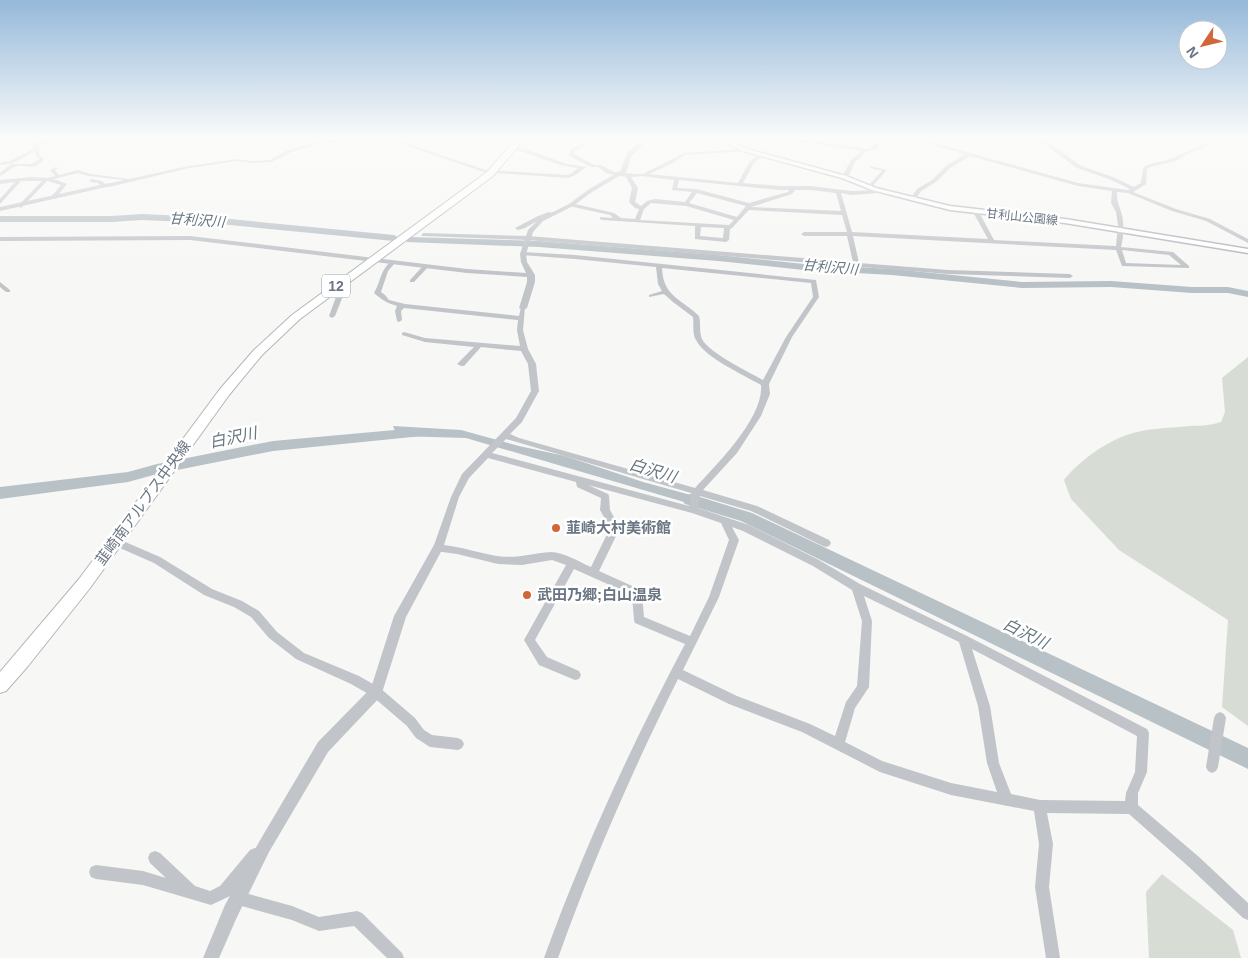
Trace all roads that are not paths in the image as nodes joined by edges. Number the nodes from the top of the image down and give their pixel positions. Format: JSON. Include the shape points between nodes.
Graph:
{"nodes":[{"id":1,"x":18,"y":182,"type":"edge"},
{"id":2,"x":43,"y":182,"type":"edge"},
{"id":3,"x":58,"y":182,"type":"edge"},
{"id":4,"x":98,"y":182,"type":"edge"},
{"id":5,"x":121,"y":182,"type":"edge"},
{"id":6,"x":479,"y":182,"type":"edge"},
{"id":7,"x":606,"y":182,"type":"edge"},
{"id":8,"x":631,"y":182,"type":"edge"},
{"id":9,"x":676,"y":182,"type":"edge"},
{"id":10,"x":716,"y":182,"type":"edge"},
{"id":11,"x":855,"y":182,"type":"edge"},
{"id":12,"x":875,"y":182,"type":"edge"},
{"id":13,"x":933,"y":182,"type":"edge"},
{"id":14,"x":1068,"y":182,"type":"edge"},
{"id":15,"x":1119,"y":182,"type":"edge"},
{"id":16,"x":1143,"y":182,"type":"edge"},
{"id":17,"x":740,"y":184,"type":"joint"},
{"id":18,"x":107,"y":185,"type":"junction"},
{"id":19,"x":793,"y":188,"type":"junction"},
{"id":20,"x":869,"y":188,"type":"junction"},
{"id":21,"x":1134,"y":189,"type":"junction"},
{"id":22,"x":1116,"y":190,"type":"junction"},
{"id":23,"x":696,"y":191,"type":"junction"},
{"id":24,"x":838,"y":191,"type":"junction"},
{"id":25,"x":879,"y":191,"type":"junction"},
{"id":26,"x":1129,"y":192,"type":"junction"},
{"id":27,"x":53,"y":198,"type":"junction"},
{"id":28,"x":913,"y":200,"type":"junction"},
{"id":29,"x":0,"y":202,"type":"edge"},
{"id":30,"x":686,"y":204,"type":"junction"},
{"id":31,"x":572,"y":205,"type":"junction"},
{"id":32,"x":21,"y":206,"type":"junction"},
{"id":33,"x":749,"y":206,"type":"junction"},
{"id":34,"x":642,"y":208,"type":"junction"},
{"id":35,"x":0,"y":209,"type":"edge"},
{"id":36,"x":976,"y":212,"type":"junction"},
{"id":37,"x":844,"y":213,"type":"junction"},
{"id":38,"x":554,"y":214,"type":"junction"},
{"id":39,"x":602,"y":218,"type":"dead end"},
{"id":40,"x":738,"y":219,"type":"junction"},
{"id":41,"x":620,"y":220,"type":"junction"},
{"id":42,"x":637,"y":221,"type":"junction"},
{"id":43,"x":698,"y":225,"type":"junction"},
{"id":44,"x":727,"y":227,"type":"junction"},
{"id":45,"x":518,"y":228,"type":"dead end"},
{"id":46,"x":1119,"y":230,"type":"junction"},
{"id":47,"x":804,"y":234,"type":"dead end"},
{"id":48,"x":850,"y":234,"type":"junction"},
{"id":49,"x":424,"y":235,"type":"dead end"},
{"id":50,"x":528,"y":238,"type":"junction"},
{"id":51,"x":0,"y":240,"type":"edge"},
{"id":52,"x":1248,"y":241,"type":"edge"},
{"id":53,"x":992,"y":242,"type":"junction"},
{"id":54,"x":1118,"y":248,"type":"junction"},
{"id":55,"x":1248,"y":251,"type":"edge"},
{"id":56,"x":523,"y":254,"type":"junction"},
{"id":57,"x":374,"y":259,"type":"junction"},
{"id":58,"x":393,"y":262,"type":"junction"},
{"id":59,"x":856,"y":263,"type":"junction"},
{"id":60,"x":426,"y":266,"type":"junction"},
{"id":61,"x":659,"y":266,"type":"junction"},
{"id":62,"x":531,"y":276,"type":"junction"},
{"id":63,"x":1070,"y":276,"type":"dead end"},
{"id":64,"x":412,"y":281,"type":"dead end"},
{"id":65,"x":0,"y":284,"type":"edge"},
{"id":66,"x":8,"y":291,"type":"dead end"},
{"id":67,"x":665,"y":292,"type":"junction"},
{"id":68,"x":328,"y":293,"type":"junction"},
{"id":69,"x":650,"y":296,"type":"dead end"},
{"id":70,"x":404,"y":306,"type":"junction"},
{"id":71,"x":523,"y":308,"type":"joint"},
{"id":72,"x":332,"y":316,"type":"dead end"},
{"id":73,"x":521,"y":318,"type":"junction"},
{"id":74,"x":399,"y":320,"type":"dead end"},
{"id":75,"x":404,"y":334,"type":"dead end"},
{"id":76,"x":478,"y":346,"type":"junction"},
{"id":77,"x":524,"y":349,"type":"junction"},
{"id":78,"x":461,"y":364,"type":"dead end"},
{"id":79,"x":765,"y":384,"type":"junction"},
{"id":80,"x":503,"y":436,"type":"junction"},
{"id":81,"x":486,"y":453,"type":"junction"},
{"id":82,"x":580,"y":479,"type":"junction"},
{"id":83,"x":696,"y":492,"type":"junction"},
{"id":84,"x":693,"y":510,"type":"junction"},
{"id":85,"x":724,"y":520,"type":"junction"},
{"id":86,"x":116,"y":542,"type":"junction"},
{"id":87,"x":826,"y":543,"type":"dead end"},
{"id":88,"x":438,"y":548,"type":"junction"},
{"id":89,"x":572,"y":563,"type":"junction"},
{"id":90,"x":593,"y":573,"type":"junction"},
{"id":91,"x":856,"y":587,"type":"junction"},
{"id":92,"x":963,"y":639,"type":"junction"},
{"id":93,"x":691,"y":641,"type":"junction"},
{"id":94,"x":675,"y":672,"type":"junction"},
{"id":95,"x":575,"y":675,"type":"dead end"},
{"id":96,"x":0,"y":686,"type":"edge"},
{"id":97,"x":376,"y":692,"type":"junction"},
{"id":98,"x":1220,"y":718,"type":"dead end"},
{"id":99,"x":458,"y":744,"type":"dead end"},
{"id":100,"x":838,"y":745,"type":"junction"},
{"id":101,"x":1212,"y":767,"type":"dead end"},
{"id":102,"x":1007,"y":800,"type":"junction"},
{"id":103,"x":1040,"y":806,"type":"junction"},
{"id":104,"x":1132,"y":808,"type":"junction"},
{"id":105,"x":264,"y":847,"type":"junction"},
{"id":106,"x":155,"y":858,"type":"dead end"},
{"id":107,"x":96,"y":872,"type":"dead end"},
{"id":108,"x":193,"y":894,"type":"junction"},
{"id":109,"x":238,"y":898,"type":"junction"},
{"id":110,"x":1248,"y":913,"type":"edge"},
{"id":111,"x":211,"y":958,"type":"edge"},
{"id":112,"x":397,"y":958,"type":"edge"},
{"id":113,"x":551,"y":958,"type":"edge"},
{"id":114,"x":1053,"y":958,"type":"edge"}],
"edges":[{"from":1,"to":29,"type":"street"},
{"from":2,"to":32,"type":"street"},
{"from":3,"to":27,"type":"street","via":[[64,184]]},
{"from":4,"to":18,"type":"street"},
{"from":5,"to":18,"type":"street"},
{"from":6,"to":57,"type":"main road","name":"韮崎南アルプス中央線","number":"12"},
{"from":7,"to":31,"type":"street"},
{"from":8,"to":34,"type":"street","via":[[635,188],[632,202]]},
{"from":9,"to":23,"type":"street","via":[[674,189]]},
{"from":10,"to":17,"type":"street"},
{"from":11,"to":20,"type":"main road","name":"甘利山公園線"},
{"from":12,"to":20,"type":"street"},
{"from":13,"to":28,"type":"street","via":[[919,190]]},
{"from":14,"to":22,"type":"street"},
{"from":15,"to":21,"type":"street"},
{"from":16,"to":21,"type":"street"},
{"from":17,"to":19,"type":"street"},
{"from":18,"to":27,"type":"street"},
{"from":19,"to":24,"type":"street"},
{"from":19,"to":33,"type":"street","via":[[790,193]]},
{"from":20,"to":25,"type":"main road","name":"甘利山公園線"},
{"from":21,"to":26,"type":"street"},
{"from":22,"to":26,"type":"street"},
{"from":22,"to":46,"type":"street","via":[[1114,203],[1119,208]]},
{"from":23,"to":30,"type":"street"},
{"from":23,"to":33,"type":"street"},
{"from":24,"to":25,"type":"street"},
{"from":24,"to":37,"type":"street"},
{"from":25,"to":28,"type":"main road","name":"甘利山公園線"},
{"from":26,"to":52,"type":"street","via":[[1208,220]]},
{"from":27,"to":32,"type":"street"},
{"from":28,"to":36,"type":"main road","name":"甘利山公園線"},
{"from":30,"to":34,"type":"street","via":[[655,201]]},
{"from":30,"to":40,"type":"street"},
{"from":31,"to":38,"type":"street"},
{"from":31,"to":41,"type":"street","via":[[612,214]]},
{"from":32,"to":35,"type":"street"},
{"from":33,"to":37,"type":"street"},
{"from":33,"to":40,"type":"street"},
{"from":34,"to":42,"type":"street"},
{"from":36,"to":46,"type":"main road","name":"甘利山公園線"},
{"from":36,"to":53,"type":"street"},
{"from":37,"to":48,"type":"street"},
{"from":38,"to":45,"type":"street","via":[[548,213]]},
{"from":38,"to":50,"type":"street","via":[[534,226]]},
{"from":39,"to":41,"type":"street"},
{"from":40,"to":44,"type":"street"},
{"from":41,"to":42,"type":"street"},
{"from":42,"to":43,"type":"street"},
{"from":43,"to":44,"type":"street"},
{"from":43,"to":44,"type":"street","via":[[697,238],[726,240]]},
{"from":46,"to":54,"type":"street"},
{"from":46,"to":55,"type":"main road","name":"甘利山公園線"},
{"from":47,"to":48,"type":"street"},
{"from":48,"to":53,"type":"street"},
{"from":48,"to":59,"type":"street"},
{"from":49,"to":50,"type":"street"},
{"from":50,"to":56,"type":"street"},
{"from":50,"to":59,"type":"street"},
{"from":51,"to":57,"type":"street","via":[[190,238]]},
{"from":53,"to":54,"type":"street"},
{"from":54,"to":54,"type":"street","via":[[1124,265],[1188,267],[1171,254]]},
{"from":56,"to":61,"type":"street"},
{"from":56,"to":62,"type":"street"},
{"from":57,"to":58,"type":"street"},
{"from":57,"to":68,"type":"main road","name":"韮崎南アルプス中央線","number":"12"},
{"from":58,"to":60,"type":"street"},
{"from":58,"to":70,"type":"street","via":[[383,272],[377,293],[386,301]]},
{"from":59,"to":63,"type":"street","via":[[948,272]]},
{"from":60,"to":62,"type":"street"},
{"from":60,"to":64,"type":"street"},
{"from":61,"to":67,"type":"street","via":[[658,280]]},
{"from":61,"to":79,"type":"street","via":[[814,281],[816,298],[789,337]]},
{"from":62,"to":71,"type":"street","via":[[530,291]]},
{"from":65,"to":66,"type":"street"},
{"from":67,"to":69,"type":"street"},
{"from":67,"to":79,"type":"street","via":[[696,316],[698,338],[709,351]]},
{"from":68,"to":72,"type":"street","via":[[340,296]]},
{"from":68,"to":86,"type":"main road","name":"韮崎南アルプス中央線","number":"12","via":[[275,333],[250,360]]},
{"from":70,"to":73,"type":"street"},
{"from":70,"to":74,"type":"street","via":[[398,311]]},
{"from":71,"to":73,"type":"street"},
{"from":73,"to":77,"type":"street","via":[[519,324]]},
{"from":75,"to":76,"type":"street","via":[[424,340]]},
{"from":76,"to":77,"type":"street"},
{"from":76,"to":78,"type":"street"},
{"from":77,"to":80,"type":"street","via":[[532,364],[534,391],[519,420]]},
{"from":79,"to":83,"type":"street","via":[[766,394],[757,416],[734,450]]},
{"from":80,"to":81,"type":"street"},
{"from":80,"to":83,"type":"street"},
{"from":81,"to":82,"type":"street"},
{"from":81,"to":88,"type":"street","via":[[465,476]]},
{"from":82,"to":84,"type":"street"},
{"from":82,"to":90,"type":"street","via":[[580,485],[605,496],[605,510],[615,528]]},
{"from":83,"to":84,"type":"street"},
{"from":83,"to":87,"type":"street","via":[[754,508]]},
{"from":84,"to":85,"type":"street"},
{"from":85,"to":91,"type":"street","via":[[780,544]]},
{"from":85,"to":93,"type":"street","via":[[734,540],[713,598]]},
{"from":86,"to":96,"type":"main road","name":"韮崎南アルプス中央線","number":"12"},
{"from":86,"to":97,"type":"street","via":[[157,560],[208,592],[238,604],[255,614],[273,635],[300,656]]},
{"from":88,"to":89,"type":"street","via":[[498,560],[522,561],[552,556]]},
{"from":88,"to":97,"type":"street","via":[[400,616]]},
{"from":89,"to":90,"type":"street"},
{"from":89,"to":95,"type":"street","via":[[529,640],[543,661]]},
{"from":90,"to":93,"type":"street","via":[[637,593],[639,620]]},
{"from":91,"to":92,"type":"street"},
{"from":91,"to":100,"type":"street","via":[[868,622],[863,687],[850,706]]},
{"from":92,"to":102,"type":"street","via":[[984,706],[993,763]]},
{"from":92,"to":104,"type":"street","via":[[1143,733],[1141,772],[1132,793]]},
{"from":93,"to":94,"type":"street"},
{"from":94,"to":100,"type":"street"},
{"from":94,"to":113,"type":"street","via":[[579,880]]},
{"from":97,"to":99,"type":"street","via":[[430,741]]},
{"from":97,"to":105,"type":"street","via":[[323,747]]},
{"from":98,"to":101,"type":"street"},
{"from":100,"to":102,"type":"street","via":[[880,766],[916,778]]},
{"from":102,"to":103,"type":"street"},
{"from":103,"to":104,"type":"street"},
{"from":103,"to":114,"type":"street","via":[[1046,844],[1042,887]]},
{"from":104,"to":110,"type":"street"},
{"from":105,"to":108,"type":"street","via":[[225,890],[211,898]]},
{"from":105,"to":109,"type":"street"},
{"from":106,"to":108,"type":"street"},
{"from":107,"to":108,"type":"street","via":[[143,878]]},
{"from":109,"to":111,"type":"street"},
{"from":109,"to":112,"type":"street","via":[[292,912],[319,924],[357,918]]}]}
